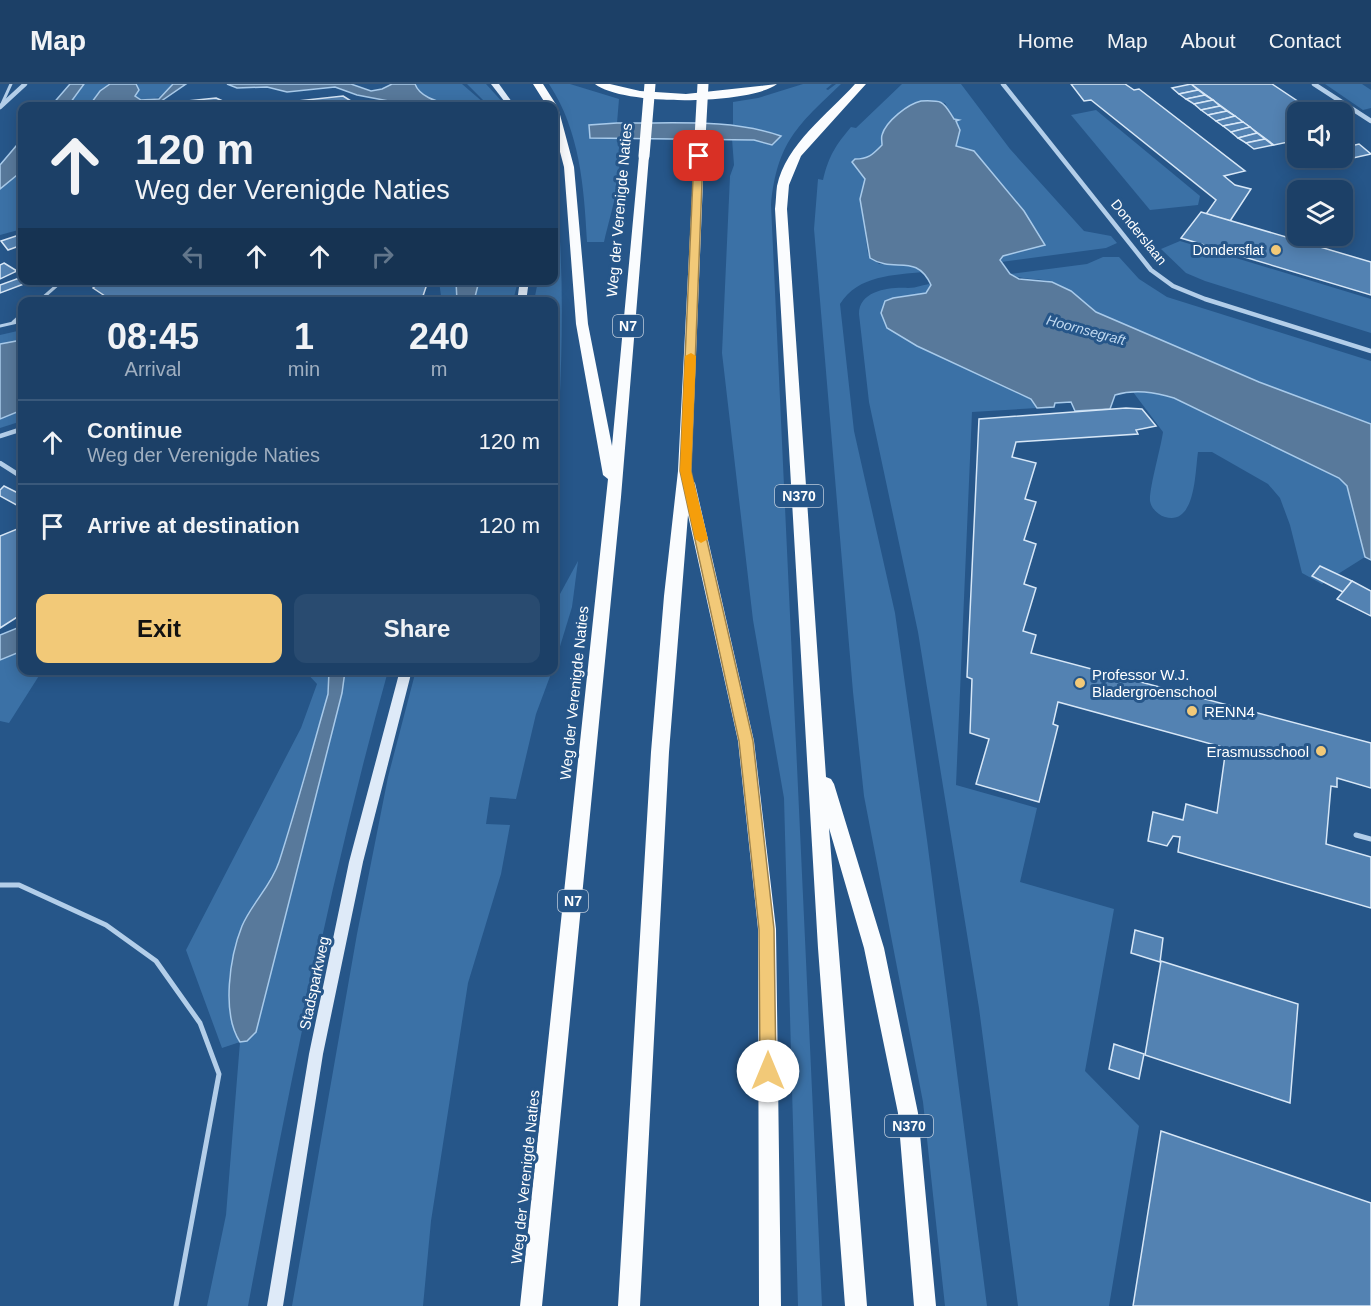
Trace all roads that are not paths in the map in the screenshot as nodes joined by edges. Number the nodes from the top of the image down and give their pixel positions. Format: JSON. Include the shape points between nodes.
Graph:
{"nodes":[{"id":1,"x":11,"y":84,"type":"edge"},
{"id":2,"x":25,"y":84,"type":"edge"},
{"id":3,"x":495,"y":84,"type":"edge"},
{"id":4,"x":538,"y":84,"type":"edge"},
{"id":5,"x":600,"y":84,"type":"edge"},
{"id":6,"x":650,"y":84,"type":"edge"},
{"id":7,"x":703,"y":84,"type":"edge"},
{"id":8,"x":772,"y":84,"type":"edge"},
{"id":9,"x":861,"y":84,"type":"edge"},
{"id":10,"x":1003,"y":84,"type":"edge"},
{"id":11,"x":1314,"y":84,"type":"edge"},
{"id":12,"x":509,"y":102,"type":"edge"},
{"id":13,"x":549,"y":102,"type":"edge"},
{"id":14,"x":0,"y":106,"type":"edge"},
{"id":15,"x":1371,"y":121,"type":"edge"},
{"id":16,"x":558,"y":126,"type":"edge"},
{"id":17,"x":57,"y":285,"type":"edge"},
{"id":18,"x":44,"y":297,"type":"edge"},
{"id":19,"x":18,"y":318,"type":"edge"},
{"id":20,"x":18,"y":321,"type":"edge"},
{"id":21,"x":13,"y":322,"type":"junction"},
{"id":22,"x":0,"y":326,"type":"edge"},
{"id":23,"x":1371,"y":351,"type":"edge"},
{"id":24,"x":18,"y":430,"type":"edge"},
{"id":25,"x":0,"y":436,"type":"edge"},
{"id":26,"x":0,"y":464,"type":"edge"},
{"id":27,"x":686,"y":471,"type":"junction"},
{"id":28,"x":18,"y":475,"type":"edge"},
{"id":29,"x":614,"y":496,"type":"junction"},
{"id":30,"x":405,"y":675,"type":"edge"},
{"id":31,"x":816,"y":754,"type":"junction"},
{"id":32,"x":1356,"y":835,"type":"dead end"},
{"id":33,"x":1371,"y":839,"type":"edge"},
{"id":34,"x":0,"y":885,"type":"edge"},
{"id":35,"x":176,"y":1306,"type":"edge"},
{"id":36,"x":274,"y":1306,"type":"edge"},
{"id":37,"x":531,"y":1306,"type":"edge"},
{"id":38,"x":629,"y":1306,"type":"edge"},
{"id":39,"x":770,"y":1306,"type":"edge"},
{"id":40,"x":856,"y":1306,"type":"edge"},
{"id":41,"x":926,"y":1306,"type":"edge"}],
"edges":[{"from":1,"to":14,"type":"lane"},
{"from":2,"to":14,"type":"street"},
{"from":3,"to":12,"type":"main road"},
{"from":4,"to":13,"type":"highway"},
{"from":5,"to":8,"type":"highway","via":[[641,93],[704,96],[751,91]]},
{"from":6,"to":29,"type":"highway","name":"Weg der Verenigde Naties","number":"N7","bridge":true},
{"from":7,"to":27,"type":"highway","bridge":true},
{"from":9,"to":31,"type":"highway","number":"N370","via":[[827,117],[799,153],[784,184],[781,209]]},
{"from":10,"to":23,"type":"street","name":"Donderslaan","via":[[1151,270],[1173,286]]},
{"from":11,"to":15,"type":"street"},
{"from":16,"to":29,"type":"highway","via":[[569,167],[582,324]]},
{"from":17,"to":18,"type":"lane"},
{"from":19,"to":21,"type":"lane"},
{"from":20,"to":21,"type":"lane"},
{"from":21,"to":22,"type":"lane"},
{"from":24,"to":25,"type":"lane"},
{"from":26,"to":28,"type":"lane"},
{"from":27,"to":38,"type":"highway","via":[[660,752]]},
{"from":27,"to":39,"type":"highway","via":[[746,741],[767,929]]},
{"from":29,"to":37,"type":"highway","name":"Weg der Verenigde Naties","number":"N7"},
{"from":30,"to":36,"type":"main road","name":"Stadsparkweg","via":[[356,862],[321,1031]]},
{"from":31,"to":40,"type":"highway"},
{"from":31,"to":41,"type":"highway","number":"N370","via":[[874,948],[908,1113]]},
{"from":32,"to":33,"type":"lane"},
{"from":34,"to":35,"type":"lane","via":[[19,885],[106,925],[156,961],[200,1023],[219,1074]]}]}
